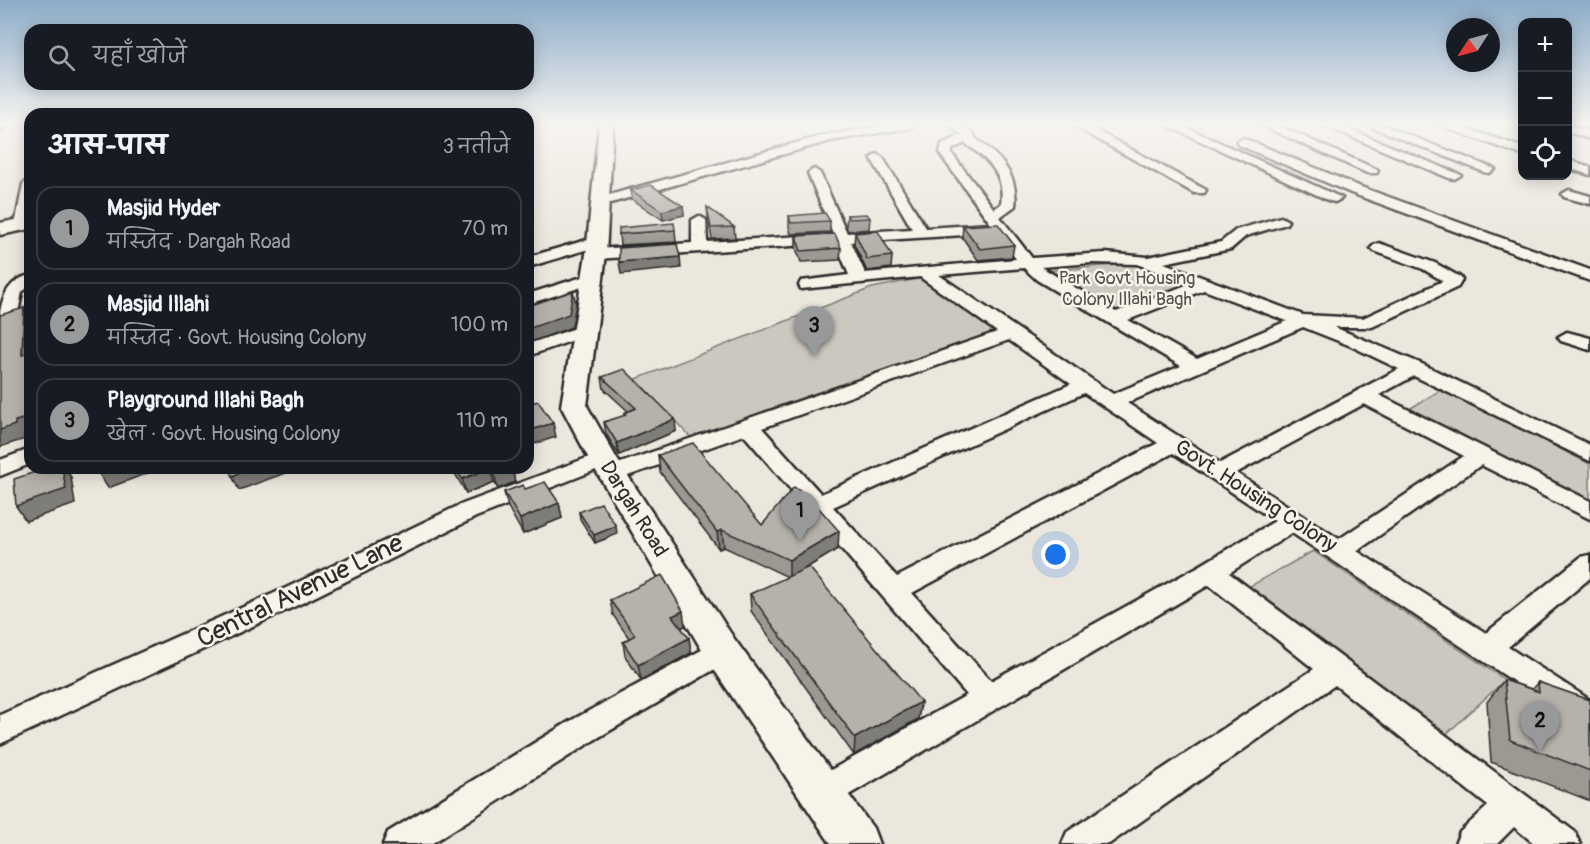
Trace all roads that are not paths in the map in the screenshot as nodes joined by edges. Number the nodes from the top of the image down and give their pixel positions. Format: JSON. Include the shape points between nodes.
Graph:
{"nodes":[{"id":1,"x":603,"y":164,"type":"edge"},
{"id":2,"x":735,"y":164,"type":"edge"},
{"id":3,"x":881,"y":164,"type":"edge"},
{"id":4,"x":954,"y":164,"type":"edge"},
{"id":5,"x":998,"y":164,"type":"edge"},
{"id":6,"x":1151,"y":164,"type":"edge"},
{"id":7,"x":1260,"y":164,"type":"edge"},
{"id":8,"x":1295,"y":164,"type":"edge"},
{"id":9,"x":1359,"y":164,"type":"edge"},
{"id":10,"x":1427,"y":164,"type":"edge"},
{"id":11,"x":1479,"y":164,"type":"edge"},
{"id":12,"x":1572,"y":165,"type":"edge"},
{"id":13,"x":1489,"y":168,"type":"dead end"},
{"id":14,"x":1372,"y":170,"type":"dead end"},
{"id":15,"x":1590,"y":171,"type":"edge"},
{"id":16,"x":814,"y":173,"type":"dead end"},
{"id":17,"x":1454,"y":175,"type":"dead end"},
{"id":18,"x":1199,"y":190,"type":"dead end"},
{"id":19,"x":1569,"y":194,"type":"dead end"},
{"id":20,"x":1335,"y":198,"type":"dead end"},
{"id":21,"x":1590,"y":200,"type":"edge"},
{"id":22,"x":600,"y":202,"type":"junction"},
{"id":23,"x":993,"y":215,"type":"junction"},
{"id":24,"x":699,"y":220,"type":"dead end"},
{"id":25,"x":1281,"y":221,"type":"dead end"},
{"id":26,"x":24,"y":224,"type":"edge"},
{"id":27,"x":1003,"y":228,"type":"junction"},
{"id":28,"x":0,"y":229,"type":"edge"},
{"id":29,"x":923,"y":235,"type":"junction"},
{"id":30,"x":843,"y":239,"type":"junction"},
{"id":31,"x":1379,"y":248,"type":"dead end"},
{"id":32,"x":700,"y":249,"type":"junction"},
{"id":33,"x":595,"y":258,"type":"junction"},
{"id":34,"x":534,"y":262,"type":"edge"},
{"id":35,"x":1147,"y":262,"type":"junction"},
{"id":36,"x":1027,"y":263,"type":"junction"},
{"id":37,"x":924,"y":272,"type":"junction"},
{"id":38,"x":1590,"y":276,"type":"edge"},
{"id":39,"x":859,"y":278,"type":"junction"},
{"id":40,"x":24,"y":282,"type":"edge"},
{"id":41,"x":1205,"y":284,"type":"junction"},
{"id":42,"x":807,"y":285,"type":"dead end"},
{"id":43,"x":534,"y":295,"type":"edge"},
{"id":44,"x":7,"y":302,"type":"edge"},
{"id":45,"x":1114,"y":319,"type":"junction"},
{"id":46,"x":1305,"y":320,"type":"junction"},
{"id":47,"x":585,"y":330,"type":"junction"},
{"id":48,"x":1011,"y":333,"type":"junction"},
{"id":49,"x":1567,"y":337,"type":"dead end"},
{"id":50,"x":1590,"y":344,"type":"edge"},
{"id":51,"x":534,"y":348,"type":"edge"},
{"id":52,"x":1193,"y":365,"type":"junction"},
{"id":53,"x":1415,"y":368,"type":"junction"},
{"id":54,"x":1085,"y":384,"type":"junction"},
{"id":55,"x":1363,"y":395,"type":"junction"},
{"id":56,"x":1112,"y":402,"type":"junction"},
{"id":57,"x":748,"y":427,"type":"junction"},
{"id":58,"x":1174,"y":442,"type":"junction"},
{"id":59,"x":1590,"y":454,"type":"edge"},
{"id":60,"x":1479,"y":456,"type":"junction"},
{"id":61,"x":24,"y":459,"type":"edge"},
{"id":62,"x":608,"y":466,"type":"junction"},
{"id":63,"x":0,"y":469,"type":"edge"},
{"id":64,"x":1219,"y":473,"type":"junction"},
{"id":65,"x":817,"y":506,"type":"junction"},
{"id":66,"x":1590,"y":511,"type":"edge"},
{"id":67,"x":1293,"y":521,"type":"junction"},
{"id":68,"x":1340,"y":550,"type":"junction"},
{"id":69,"x":1590,"y":564,"type":"edge"},
{"id":70,"x":1210,"y":572,"type":"junction"},
{"id":71,"x":893,"y":591,"type":"junction"},
{"id":72,"x":1487,"y":649,"type":"junction"},
{"id":73,"x":722,"y":651,"type":"junction"},
{"id":74,"x":1335,"y":670,"type":"junction"},
{"id":75,"x":988,"y":698,"type":"junction"},
{"id":76,"x":1590,"y":716,"type":"edge"},
{"id":77,"x":0,"y":730,"type":"edge"},
{"id":78,"x":821,"y":793,"type":"junction"},
{"id":79,"x":1513,"y":806,"type":"junction"},
{"id":80,"x":400,"y":844,"type":"edge"},
{"id":81,"x":856,"y":844,"type":"edge"},
{"id":82,"x":1079,"y":844,"type":"edge"},
{"id":83,"x":1472,"y":844,"type":"edge"},
{"id":84,"x":1563,"y":844,"type":"edge"}],
"edges":[{"from":1,"to":22,"type":"street","name":"Dargah Road"},
{"from":2,"to":22,"type":"street"},
{"from":3,"to":29,"type":"street"},
{"from":4,"to":23,"type":"street"},
{"from":5,"to":23,"type":"street","via":[[1007,176],[1010,202]]},
{"from":6,"to":18,"type":"street"},
{"from":7,"to":20,"type":"street"},
{"from":8,"to":38,"type":"street","via":[[1362,193]]},
{"from":9,"to":14,"type":"street"},
{"from":10,"to":17,"type":"street"},
{"from":11,"to":13,"type":"street"},
{"from":12,"to":15,"type":"street"},
{"from":16,"to":30,"type":"street"},
{"from":19,"to":21,"type":"street"},
{"from":22,"to":33,"type":"street","name":"Dargah Road"},
{"from":23,"to":27,"type":"street"},
{"from":24,"to":32,"type":"street"},
{"from":25,"to":35,"type":"street","via":[[1241,233],[1226,246]]},
{"from":26,"to":28,"type":"street"},
{"from":27,"to":29,"type":"street"},
{"from":27,"to":36,"type":"street"},
{"from":29,"to":30,"type":"street"},
{"from":30,"to":32,"type":"street"},
{"from":30,"to":39,"type":"street"},
{"from":31,"to":46,"type":"street","via":[[1429,266],[1454,280],[1366,323]]},
{"from":32,"to":33,"type":"street"},
{"from":33,"to":34,"type":"street"},
{"from":33,"to":43,"type":"street"},
{"from":33,"to":47,"type":"street","name":"Dargah Road"},
{"from":35,"to":36,"type":"street","via":[[1122,257]]},
{"from":35,"to":41,"type":"street"},
{"from":36,"to":37,"type":"street"},
{"from":36,"to":45,"type":"street","via":[[1043,277]]},
{"from":37,"to":39,"type":"street"},
{"from":37,"to":48,"type":"street","name":"Govt. Housing Colony"},
{"from":39,"to":42,"type":"street"},
{"from":40,"to":44,"type":"street"},
{"from":41,"to":45,"type":"street"},
{"from":41,"to":46,"type":"street"},
{"from":45,"to":52,"type":"street"},
{"from":46,"to":52,"type":"street"},
{"from":46,"to":53,"type":"street"},
{"from":47,"to":51,"type":"street"},
{"from":47,"to":62,"type":"street","name":"Dargah Road","via":[[574,406]]},
{"from":48,"to":54,"type":"street","name":"Govt. Housing Colony"},
{"from":48,"to":57,"type":"street","name":"Central Avenue Lane"},
{"from":49,"to":50,"type":"street"},
{"from":52,"to":56,"type":"street"},
{"from":53,"to":55,"type":"street"},
{"from":53,"to":59,"type":"street"},
{"from":54,"to":56,"type":"street","name":"Govt. Housing Colony"},
{"from":54,"to":65,"type":"street"},
{"from":55,"to":60,"type":"street"},
{"from":55,"to":64,"type":"street"},
{"from":56,"to":58,"type":"street","name":"Govt. Housing Colony"},
{"from":57,"to":62,"type":"street","name":"Central Avenue Lane"},
{"from":57,"to":65,"type":"street"},
{"from":58,"to":64,"type":"street","name":"Govt. Housing Colony"},
{"from":58,"to":71,"type":"street"},
{"from":60,"to":66,"type":"street"},
{"from":60,"to":68,"type":"street"},
{"from":61,"to":63,"type":"street"},
{"from":62,"to":73,"type":"street","name":"Dargah Road"},
{"from":62,"to":77,"type":"street","name":"Central Avenue Lane","via":[[468,511],[295,596]]},
{"from":64,"to":67,"type":"street","name":"Govt. Housing Colony"},
{"from":65,"to":71,"type":"street"},
{"from":67,"to":68,"type":"street","name":"Govt. Housing Colony"},
{"from":67,"to":70,"type":"street"},
{"from":68,"to":72,"type":"street","name":"Govt. Housing Colony"},
{"from":69,"to":72,"type":"street"},
{"from":70,"to":74,"type":"street"},
{"from":70,"to":75,"type":"street"},
{"from":71,"to":75,"type":"street"},
{"from":72,"to":76,"type":"street","name":"Govt. Housing Colony"},
{"from":73,"to":78,"type":"street","name":"Dargah Road"},
{"from":73,"to":80,"type":"street","via":[[583,730]]},
{"from":74,"to":79,"type":"street"},
{"from":74,"to":82,"type":"street"},
{"from":75,"to":78,"type":"street"},
{"from":78,"to":81,"type":"street","name":"Dargah Road"},
{"from":79,"to":83,"type":"street"},
{"from":79,"to":84,"type":"street"}]}
